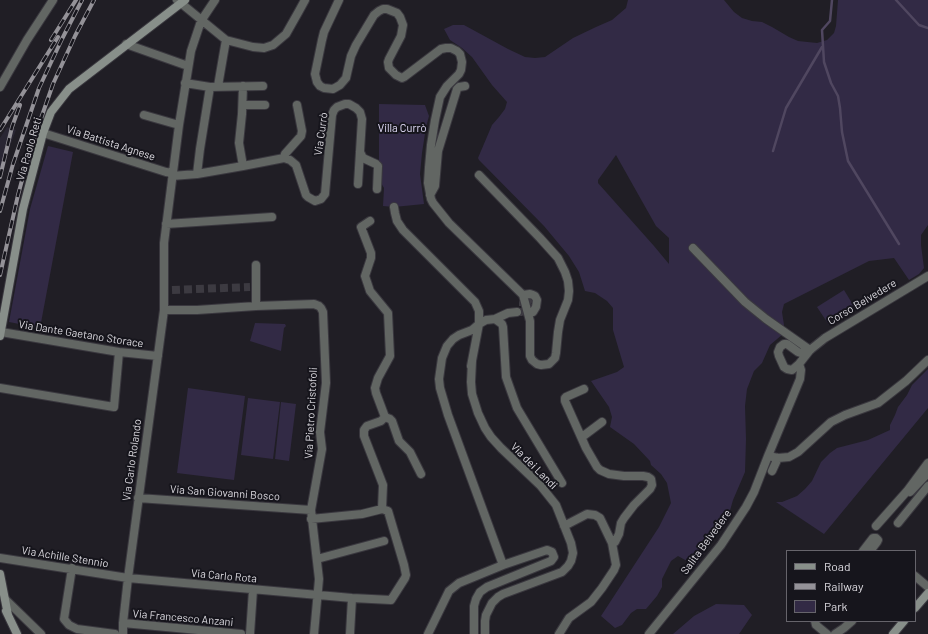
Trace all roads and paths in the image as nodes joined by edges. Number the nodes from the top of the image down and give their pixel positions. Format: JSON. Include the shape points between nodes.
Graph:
{"nodes":[{"id":1,"x":54,"y":0,"type":"edge"},
{"id":2,"x":215,"y":0,"type":"edge"},
{"id":3,"x":305,"y":0,"type":"edge"},
{"id":4,"x":339,"y":0,"type":"edge"},
{"id":5,"x":181,"y":1,"type":"edge"},
{"id":6,"x":201,"y":21,"type":"junction"},
{"id":7,"x":226,"y":40,"type":"junction"},
{"id":8,"x":126,"y":44,"type":"junction"},
{"id":9,"x":188,"y":66,"type":"junction"},
{"id":10,"x":185,"y":83,"type":"junction"},
{"id":11,"x":214,"y":86,"type":"junction"},
{"id":12,"x":243,"y":86,"type":"junction"},
{"id":13,"x":264,"y":86,"type":"dead end"},
{"id":14,"x":465,"y":86,"type":"dead end"},
{"id":15,"x":0,"y":87,"type":"edge"},
{"id":16,"x":243,"y":105,"type":"junction"},
{"id":17,"x":265,"y":105,"type":"dead end"},
{"id":18,"x":297,"y":105,"type":"dead end"},
{"id":19,"x":144,"y":115,"type":"dead end"},
{"id":20,"x":178,"y":125,"type":"junction"},
{"id":21,"x":43,"y":132,"type":"junction"},
{"id":22,"x":360,"y":152,"type":"junction"},
{"id":23,"x":284,"y":158,"type":"junction"},
{"id":24,"x":243,"y":166,"type":"junction"},
{"id":25,"x":173,"y":174,"type":"junction"},
{"id":26,"x":197,"y":174,"type":"junction"},
{"id":27,"x":479,"y":175,"type":"dead end"},
{"id":28,"x":358,"y":184,"type":"dead end"},
{"id":29,"x":377,"y":190,"type":"dead end"},
{"id":30,"x":430,"y":195,"type":"junction"},
{"id":31,"x":394,"y":207,"type":"dead end"},
{"id":32,"x":272,"y":217,"type":"dead end"},
{"id":33,"x":370,"y":220,"type":"dead end"},
{"id":34,"x":166,"y":224,"type":"junction"},
{"id":35,"x":693,"y":248,"type":"dead end"},
{"id":36,"x":256,"y":265,"type":"dead end"},
{"id":37,"x":928,"y":276,"type":"edge"},
{"id":38,"x":523,"y":295,"type":"junction"},
{"id":39,"x":256,"y":306,"type":"junction"},
{"id":40,"x":164,"y":310,"type":"junction"},
{"id":41,"x":517,"y":312,"type":"tunnel mouth"},
{"id":42,"x":533,"y":312,"type":"dead end"},
{"id":43,"x":495,"y":319,"type":"junction"},
{"id":44,"x":479,"y":324,"type":"junction"},
{"id":45,"x":0,"y":332,"type":"edge"},
{"id":46,"x":0,"y":336,"type":"edge"},
{"id":47,"x":810,"y":350,"type":"junction"},
{"id":48,"x":119,"y":352,"type":"junction"},
{"id":49,"x":158,"y":356,"type":"junction"},
{"id":50,"x":928,"y":360,"type":"edge"},
{"id":51,"x":472,"y":362,"type":"junction"},
{"id":52,"x":800,"y":367,"type":"junction"},
{"id":53,"x":0,"y":388,"type":"edge"},
{"id":54,"x":584,"y":389,"type":"dead end"},
{"id":55,"x":470,"y":400,"type":"dead end"},
{"id":56,"x":383,"y":419,"type":"junction"},
{"id":57,"x":602,"y":422,"type":"dead end"},
{"id":58,"x":582,"y":438,"type":"junction"},
{"id":59,"x":768,"y":456,"type":"junction"},
{"id":60,"x":778,"y":458,"type":"junction"},
{"id":61,"x":928,"y":463,"type":"edge"},
{"id":62,"x":772,"y":471,"type":"dead end"},
{"id":63,"x":928,"y":473,"type":"edge"},
{"id":64,"x":421,"y":474,"type":"dead end"},
{"id":65,"x":562,"y":483,"type":"dead end"},
{"id":66,"x":928,"y":486,"type":"edge"},
{"id":67,"x":908,"y":490,"type":"junction"},
{"id":68,"x":138,"y":498,"type":"junction"},
{"id":69,"x":382,"y":509,"type":"junction"},
{"id":70,"x":311,"y":515,"type":"junction"},
{"id":71,"x":898,"y":523,"type":"dead end"},
{"id":72,"x":564,"y":526,"type":"junction"},
{"id":73,"x":876,"y":526,"type":"dead end"},
{"id":74,"x":384,"y":541,"type":"dead end"},
{"id":75,"x":612,"y":543,"type":"junction"},
{"id":76,"x":864,"y":550,"type":"edge"},
{"id":77,"x":871,"y":550,"type":"edge"},
{"id":78,"x":0,"y":558,"type":"edge"},
{"id":79,"x":317,"y":559,"type":"junction"},
{"id":80,"x":503,"y":566,"type":"junction"},
{"id":81,"x":72,"y":568,"type":"junction"},
{"id":82,"x":0,"y":574,"type":"edge"},
{"id":83,"x":916,"y":577,"type":"edge"},
{"id":84,"x":128,"y":578,"type":"junction"},
{"id":85,"x":928,"y":587,"type":"edge"},
{"id":86,"x":253,"y":590,"type":"junction"},
{"id":87,"x":928,"y":592,"type":"edge"},
{"id":88,"x":318,"y":595,"type":"junction"},
{"id":89,"x":352,"y":598,"type":"junction"},
{"id":90,"x":2,"y":602,"type":"edge"},
{"id":91,"x":916,"y":607,"type":"edge"},
{"id":92,"x":815,"y":622,"type":"edge"},
{"id":93,"x":851,"y":622,"type":"edge"},
{"id":94,"x":903,"y":622,"type":"edge"},
{"id":95,"x":123,"y":623,"type":"junction"},
{"id":96,"x":17,"y":634,"type":"edge"},
{"id":97,"x":41,"y":634,"type":"edge"},
{"id":98,"x":115,"y":634,"type":"edge"},
{"id":99,"x":123,"y":634,"type":"edge"},
{"id":100,"x":241,"y":634,"type":"edge"},
{"id":101,"x":250,"y":634,"type":"edge"},
{"id":102,"x":314,"y":634,"type":"edge"},
{"id":103,"x":350,"y":634,"type":"edge"},
{"id":104,"x":428,"y":634,"type":"edge"},
{"id":105,"x":474,"y":634,"type":"edge"},
{"id":106,"x":485,"y":634,"type":"edge"},
{"id":107,"x":559,"y":634,"type":"edge"},
{"id":108,"x":649,"y":634,"type":"edge"},
{"id":109,"x":826,"y":634,"type":"edge"},
{"id":110,"x":835,"y":634,"type":"edge"},
{"id":111,"x":893,"y":634,"type":"edge"}],
"edges":[{"from":1,"to":15,"type":"street"},
{"from":2,"to":6,"type":"street","name":"Via Carlo Rolando"},
{"from":3,"to":7,"type":"street","via":[[286,34],[272,45],[264,48],[253,47]]},
{"from":4,"to":30,"type":"street","via":[[322,40],[315,74],[320,86],[329,90],[337,88],[346,78],[351,56],[358,42],[374,15],[383,9],[397,13],[403,22],[388,66],[398,77],[404,77],[441,49],[452,48],[462,57],[459,74],[440,97],[431,145],[428,183]]},
{"from":5,"to":6,"type":"street"},
{"from":5,"to":8,"type":"main road","name":"Via Paolo Reti"},
{"from":6,"to":7,"type":"street"},
{"from":6,"to":9,"type":"street","name":"Via Carlo Rolando"},
{"from":7,"to":11,"type":"street"},
{"from":8,"to":9,"type":"street"},
{"from":8,"to":21,"type":"main road","name":"Via Paolo Reti","via":[[69,89],[51,112]]},
{"from":9,"to":10,"type":"street","name":"Via Carlo Rolando"},
{"from":10,"to":11,"type":"street"},
{"from":10,"to":20,"type":"street","name":"Via Carlo Rolando"},
{"from":11,"to":12,"type":"street"},
{"from":11,"to":26,"type":"street"},
{"from":12,"to":13,"type":"street"},
{"from":12,"to":16,"type":"street"},
{"from":14,"to":30,"type":"street","via":[[458,87],[457,90],[438,151],[435,186]]},
{"from":16,"to":17,"type":"street"},
{"from":16,"to":24,"type":"street","via":[[238,143]]},
{"from":18,"to":23,"type":"street","name":"Via Currò","via":[[301,136]]},
{"from":19,"to":20,"type":"street"},
{"from":20,"to":25,"type":"street","name":"Via Carlo Rolando"},
{"from":21,"to":25,"type":"street","name":"Via Battista Agnese"},
{"from":21,"to":45,"type":"main road","name":"Via Paolo Reti","via":[[23,209]]},
{"from":22,"to":23,"type":"street","name":"Via Currò","via":[[361,114],[356,108],[345,104],[337,107],[332,115],[325,194],[321,199],[315,201],[306,195],[296,165]]},
{"from":22,"to":28,"type":"street","name":"Via Currò"},
{"from":22,"to":29,"type":"street","via":[[363,158],[378,166]]},
{"from":23,"to":24,"type":"street"},
{"from":24,"to":26,"type":"street"},
{"from":25,"to":26,"type":"street"},
{"from":25,"to":34,"type":"street","name":"Via Carlo Rolando"},
{"from":27,"to":38,"type":"street","via":[[558,258],[565,272],[568,300],[560,320],[555,358],[549,364],[534,362],[530,356],[530,321]]},
{"from":30,"to":38,"type":"street","via":[[433,204],[449,223]]},
{"from":31,"to":44,"type":"street","name":"Via dei Landi","via":[[397,221],[403,230],[475,302],[480,311]]},
{"from":32,"to":34,"type":"street"},
{"from":33,"to":56,"type":"street","via":[[361,227],[372,258],[366,276],[370,291],[388,313],[390,356],[375,388]]},
{"from":34,"to":40,"type":"street","name":"Via Carlo Rolando","via":[[163,258],[168,290]]},
{"from":35,"to":47,"type":"street","via":[[745,302]]},
{"from":36,"to":39,"type":"street","via":[[253,287]]},
{"from":37,"to":47,"type":"street","name":"Corso Belvedere","via":[[825,338]]},
{"from":38,"to":42,"type":"street","via":[[533,294],[536,298]]},
{"from":39,"to":40,"type":"street"},
{"from":39,"to":70,"type":"street","name":"Via Pietro Cristofoli","via":[[314,304],[322,308],[326,383],[320,432],[322,449]]},
{"from":40,"to":49,"type":"street","name":"Via Carlo Rolando"},
{"from":41,"to":43,"type":"street","via":[[508,312]]},
{"from":43,"to":44,"type":"street"},
{"from":43,"to":65,"type":"street","via":[[503,328],[506,377],[517,408]]},
{"from":44,"to":51,"type":"street","name":"Via dei Landi"},
{"from":44,"to":80,"type":"street","via":[[453,339],[447,346],[438,378],[448,416]]},
{"from":45,"to":46,"type":"main road","name":"Via Paolo Reti"},
{"from":45,"to":48,"type":"street","name":"Via Dante Gaetano Storace"},
{"from":47,"to":52,"type":"street","name":"Corso Belvedere"},
{"from":47,"to":52,"type":"street","via":[[801,353],[787,344],[780,347],[778,352],[784,367],[792,370]]},
{"from":48,"to":49,"type":"street","name":"Via Dante Gaetano Storace"},
{"from":48,"to":53,"type":"street","via":[[114,407]]},
{"from":49,"to":68,"type":"street","name":"Via Carlo Rolando"},
{"from":50,"to":60,"type":"street","via":[[878,403],[845,414],[831,422],[798,452]]},
{"from":51,"to":55,"type":"street","name":"Via dei Landi","via":[[468,385]]},
{"from":51,"to":72,"type":"street","name":"Via dei Landi","via":[[472,394],[490,437],[540,485],[556,505]]},
{"from":52,"to":59,"type":"street","name":"Salita Belvedere","via":[[800,379]]},
{"from":54,"to":58,"type":"street","via":[[565,398]]},
{"from":56,"to":64,"type":"street","via":[[392,421],[399,440],[410,452]]},
{"from":56,"to":69,"type":"street","via":[[365,427],[364,430],[383,485]]},
{"from":57,"to":58,"type":"street"},
{"from":58,"to":75,"type":"street","via":[[597,467],[604,472],[648,477],[652,482],[650,489],[624,518],[620,534]]},
{"from":59,"to":60,"type":"street"},
{"from":59,"to":108,"type":"street","name":"Salita Belvedere","via":[[754,492],[721,545]]},
{"from":60,"to":62,"type":"street"},
{"from":61,"to":67,"type":"street"},
{"from":63,"to":67,"type":"street","via":[[910,492]]},
{"from":66,"to":71,"type":"street"},
{"from":67,"to":73,"type":"street"},
{"from":68,"to":70,"type":"street","name":"Via San Giovanni Bosco"},
{"from":68,"to":84,"type":"street","name":"Via Carlo Rolando"},
{"from":69,"to":70,"type":"street","name":"Via San Giovanni Bosco","via":[[362,514]]},
{"from":69,"to":89,"type":"street","name":"Via Carlo Rota","via":[[389,513],[404,565],[405,578],[391,600]]},
{"from":70,"to":79,"type":"street","name":"Via Pietro Cristofoli"},
{"from":72,"to":75,"type":"street","via":[[588,514],[595,515],[600,518]]},
{"from":72,"to":106,"type":"street","name":"Via dei Landi","via":[[573,549],[568,566],[562,572],[498,597],[486,615]]},
{"from":74,"to":79,"type":"street"},
{"from":75,"to":107,"type":"street","via":[[616,565],[614,570],[591,602],[569,618]]},
{"from":76,"to":77,"type":"street","via":[[873,538],[876,538],[878,542]]},
{"from":78,"to":81,"type":"street","name":"Via Achille Stennio"},
{"from":79,"to":88,"type":"street","name":"Via Pietro Cristofoli"},
{"from":80,"to":104,"type":"street","via":[[450,589]]},
{"from":80,"to":105,"type":"street","via":[[547,550],[554,554],[551,561],[480,592],[474,606]]},
{"from":81,"to":84,"type":"street","name":"Via Achille Stennio"},
{"from":81,"to":98,"type":"street","via":[[64,619],[69,625],[77,628]]},
{"from":82,"to":90,"type":"main road"},
{"from":83,"to":85,"type":"street"},
{"from":84,"to":86,"type":"street","name":"Via Carlo Rota"},
{"from":84,"to":95,"type":"street","name":"Via Carlo Rolando"},
{"from":86,"to":88,"type":"street","name":"Via Carlo Rota"},
{"from":86,"to":101,"type":"street"},
{"from":87,"to":91,"type":"main road"},
{"from":88,"to":89,"type":"street","name":"Via Carlo Rota"},
{"from":88,"to":102,"type":"street","name":"Via Pietro Cristofoli"},
{"from":89,"to":103,"type":"street"},
{"from":90,"to":96,"type":"main road"},
{"from":90,"to":97,"type":"street"},
{"from":92,"to":109,"type":"street"},
{"from":93,"to":110,"type":"street"},
{"from":94,"to":111,"type":"main road"},
{"from":95,"to":99,"type":"street","name":"Via Carlo Rolando"},
{"from":95,"to":100,"type":"street","name":"Via Francesco Anzani"}]}
